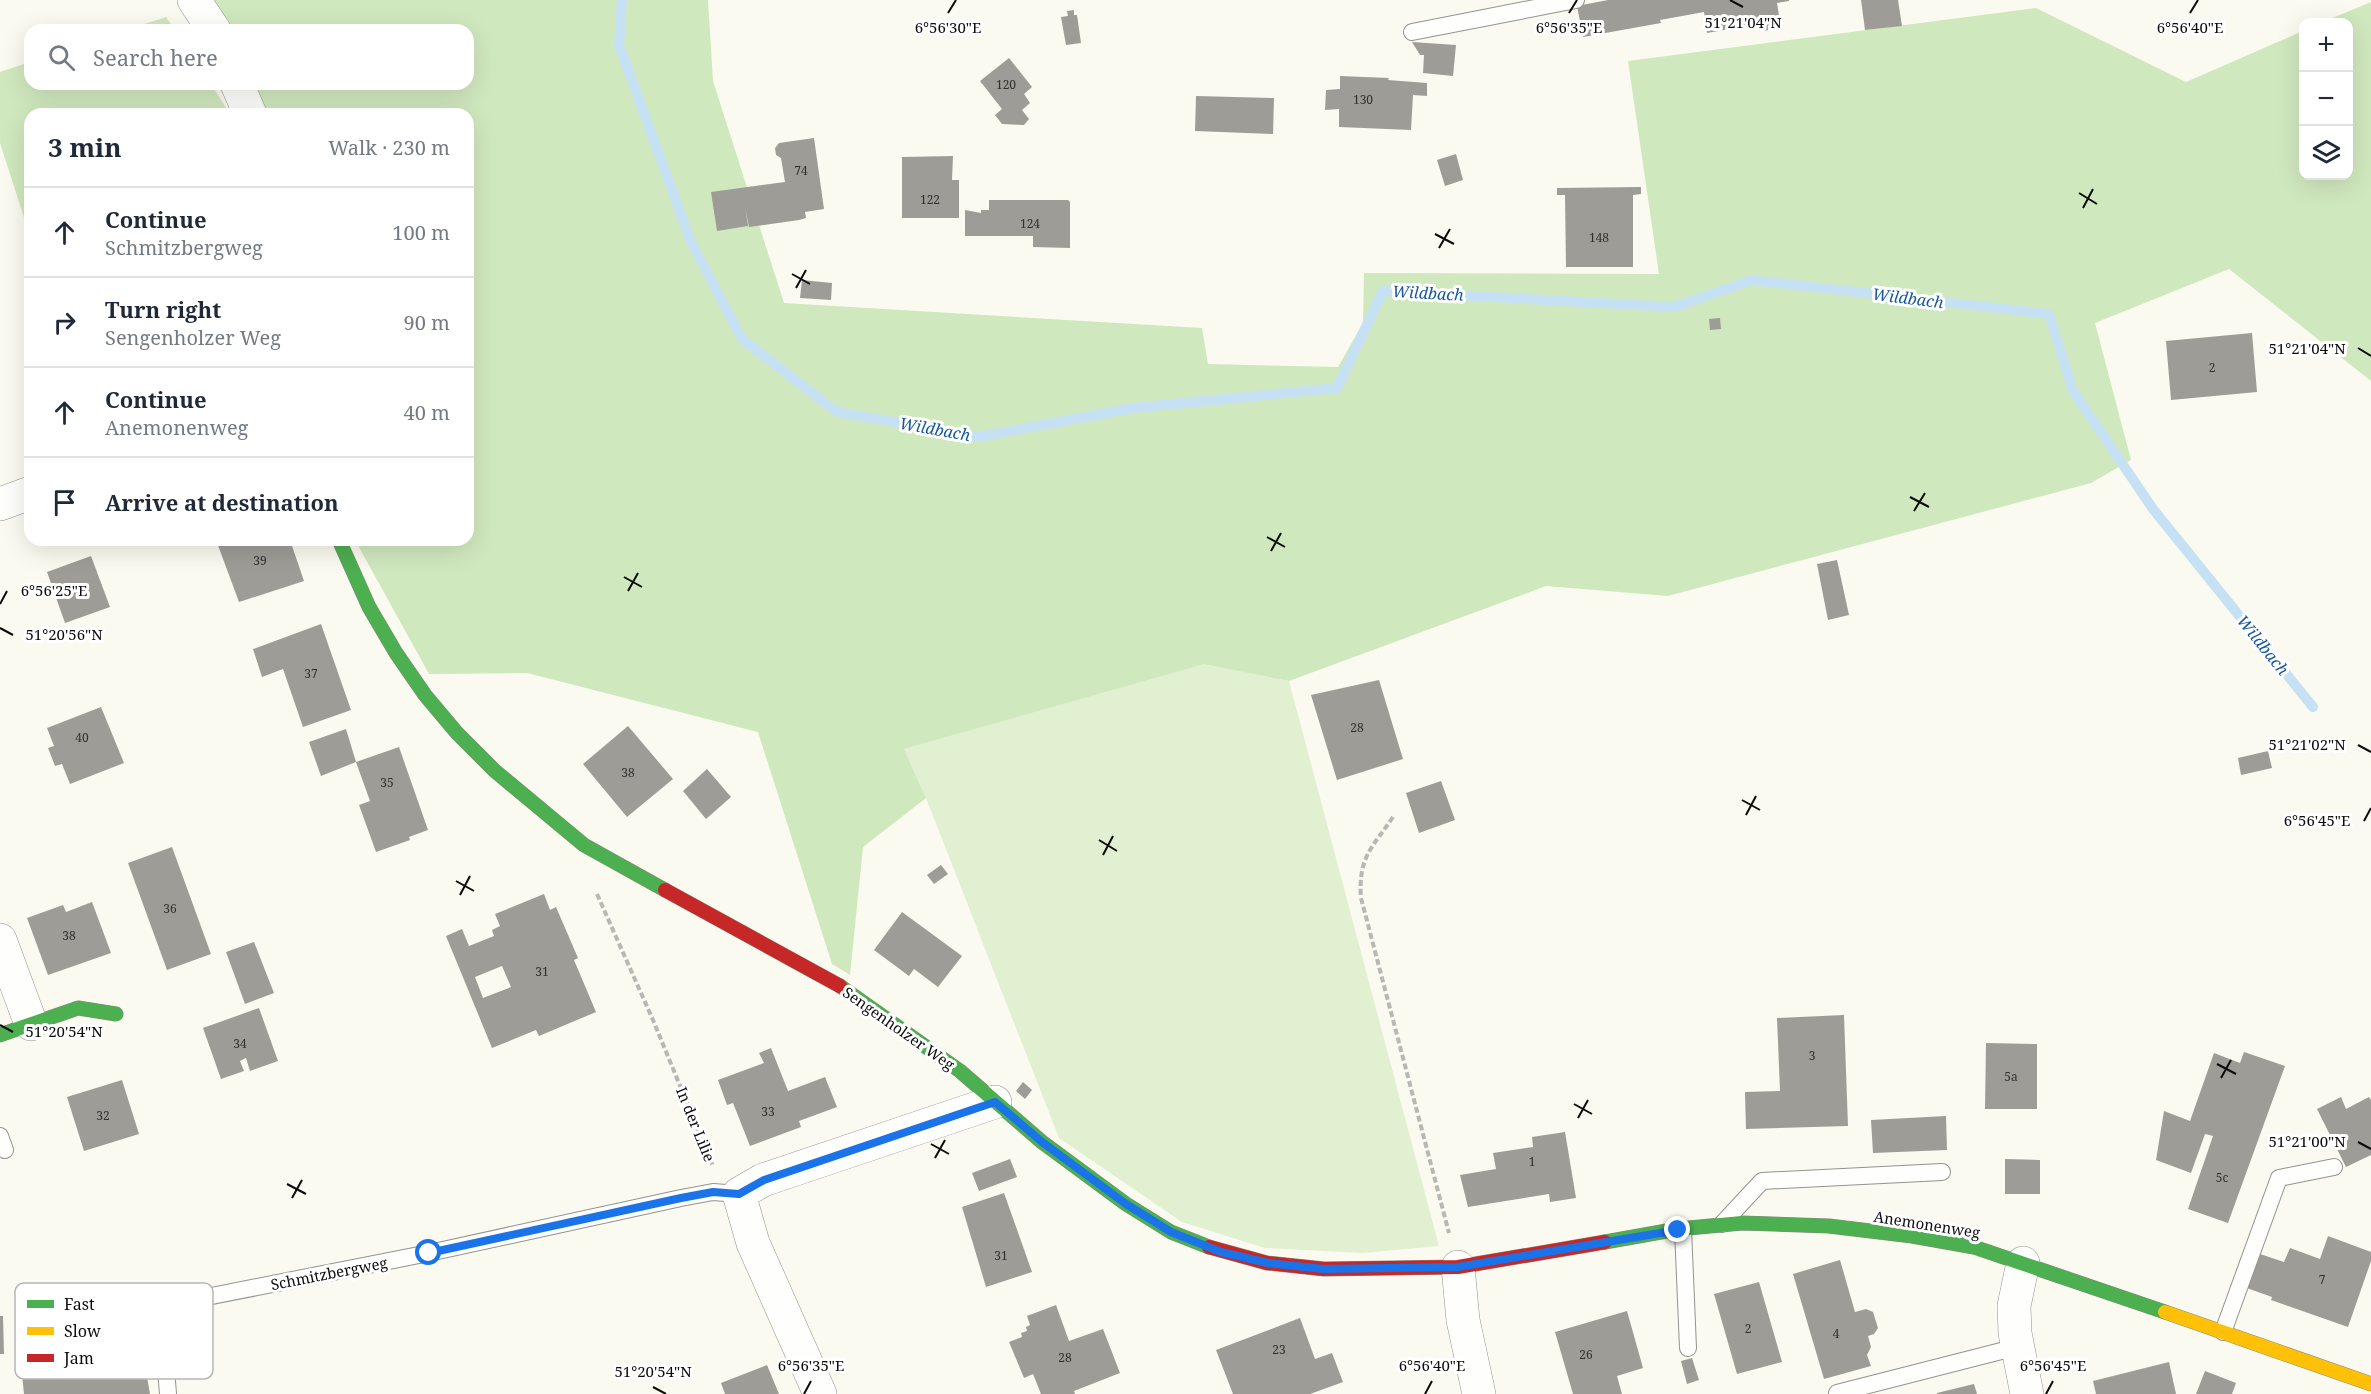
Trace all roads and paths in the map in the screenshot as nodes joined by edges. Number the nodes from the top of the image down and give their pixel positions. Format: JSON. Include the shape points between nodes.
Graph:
{"nodes":[{"id":1,"x":194,"y":0,"type":"edge"},
{"id":2,"x":1576,"y":0,"type":"edge"},
{"id":3,"x":210,"y":24,"type":"edge"},
{"id":4,"x":1412,"y":32,"type":"dead end"},
{"id":5,"x":240,"y":90,"type":"edge"},
{"id":6,"x":247,"y":108,"type":"edge"},
{"id":7,"x":24,"y":495,"type":"edge"},
{"id":8,"x":0,"y":504,"type":"edge"},
{"id":9,"x":342,"y":546,"type":"edge"},
{"id":10,"x":1393,"y":817,"type":"dead end"},
{"id":11,"x":584,"y":845,"type":"junction"},
{"id":12,"x":0,"y":940,"type":"edge"},
{"id":13,"x":116,"y":1014,"type":"dead end"},
{"id":14,"x":31,"y":1024,"type":"junction"},
{"id":15,"x":0,"y":1035,"type":"edge"},
{"id":16,"x":995,"y":1102,"type":"junction"},
{"id":17,"x":2334,"y":1167,"type":"dead end"},
{"id":18,"x":1942,"y":1172,"type":"dead end"},
{"id":19,"x":739,"y":1194,"type":"junction"},
{"id":20,"x":1720,"y":1225,"type":"junction"},
{"id":21,"x":1683,"y":1229,"type":"junction"},
{"id":22,"x":2024,"y":1263,"type":"junction"},
{"id":23,"x":1458,"y":1267,"type":"junction"},
{"id":24,"x":213,"y":1296,"type":"edge"},
{"id":25,"x":2223,"y":1332,"type":"junction"},
{"id":26,"x":2017,"y":1347,"type":"junction"},
{"id":27,"x":1688,"y":1348,"type":"dead end"},
{"id":28,"x":167,"y":1379,"type":"edge"},
{"id":29,"x":2371,"y":1384,"type":"edge"},
{"id":30,"x":1837,"y":1393,"type":"edge"},
{"id":31,"x":168,"y":1394,"type":"edge"},
{"id":32,"x":820,"y":1394,"type":"edge"},
{"id":33,"x":1479,"y":1394,"type":"edge"},
{"id":34,"x":2027,"y":1394,"type":"edge"}],
"edges":[{"from":1,"to":3,"type":"street"},
{"from":2,"to":4,"type":"lane"},
{"from":5,"to":6,"type":"street"},
{"from":7,"to":8,"type":"street"},
{"from":9,"to":11,"type":"street","name":"Sengenholzer Weg","via":[[369,607],[424,695],[495,771]]},
{"from":10,"to":23,"type":"path","via":[[1362,862],[1361,898]]},
{"from":11,"to":16,"type":"street","name":"Sengenholzer Weg","via":[[839,985],[960,1071]]},
{"from":11,"to":19,"type":"path","name":"In der Lilie","via":[[590,877],[718,1179]]},
{"from":12,"to":14,"type":"street"},
{"from":13,"to":14,"type":"street","via":[[78,1008]]},
{"from":14,"to":15,"type":"street"},
{"from":16,"to":19,"type":"street","via":[[764,1180]]},
{"from":16,"to":23,"type":"street","name":"Sengenholzer Weg","via":[[1126,1204],[1171,1232],[1221,1252],[1268,1263],[1323,1269]]},
{"from":17,"to":25,"type":"lane","via":[[2279,1178]]},
{"from":18,"to":20,"type":"lane","via":[[1762,1180]]},
{"from":19,"to":24,"type":"lane","name":"Schmitzbergweg","via":[[713,1192],[681,1198]]},
{"from":19,"to":32,"type":"street","via":[[753,1243]]},
{"from":20,"to":21,"type":"street","name":"Anemonenweg"},
{"from":20,"to":22,"type":"street","name":"Anemonenweg","via":[[1829,1226],[1912,1236],[1974,1247]]},
{"from":21,"to":23,"type":"street","name":"Anemonenweg"},
{"from":21,"to":27,"type":"lane"},
{"from":22,"to":25,"type":"street","name":"Anemonenweg"},
{"from":22,"to":26,"type":"street","via":[[2014,1306]]},
{"from":23,"to":33,"type":"street","via":[[1463,1320]]},
{"from":25,"to":29,"type":"street","name":"Anemonenweg"},
{"from":26,"to":30,"type":"lane"},
{"from":26,"to":34,"type":"street"},
{"from":28,"to":31,"type":"lane","name":"Schmitzbergweg"}]}
